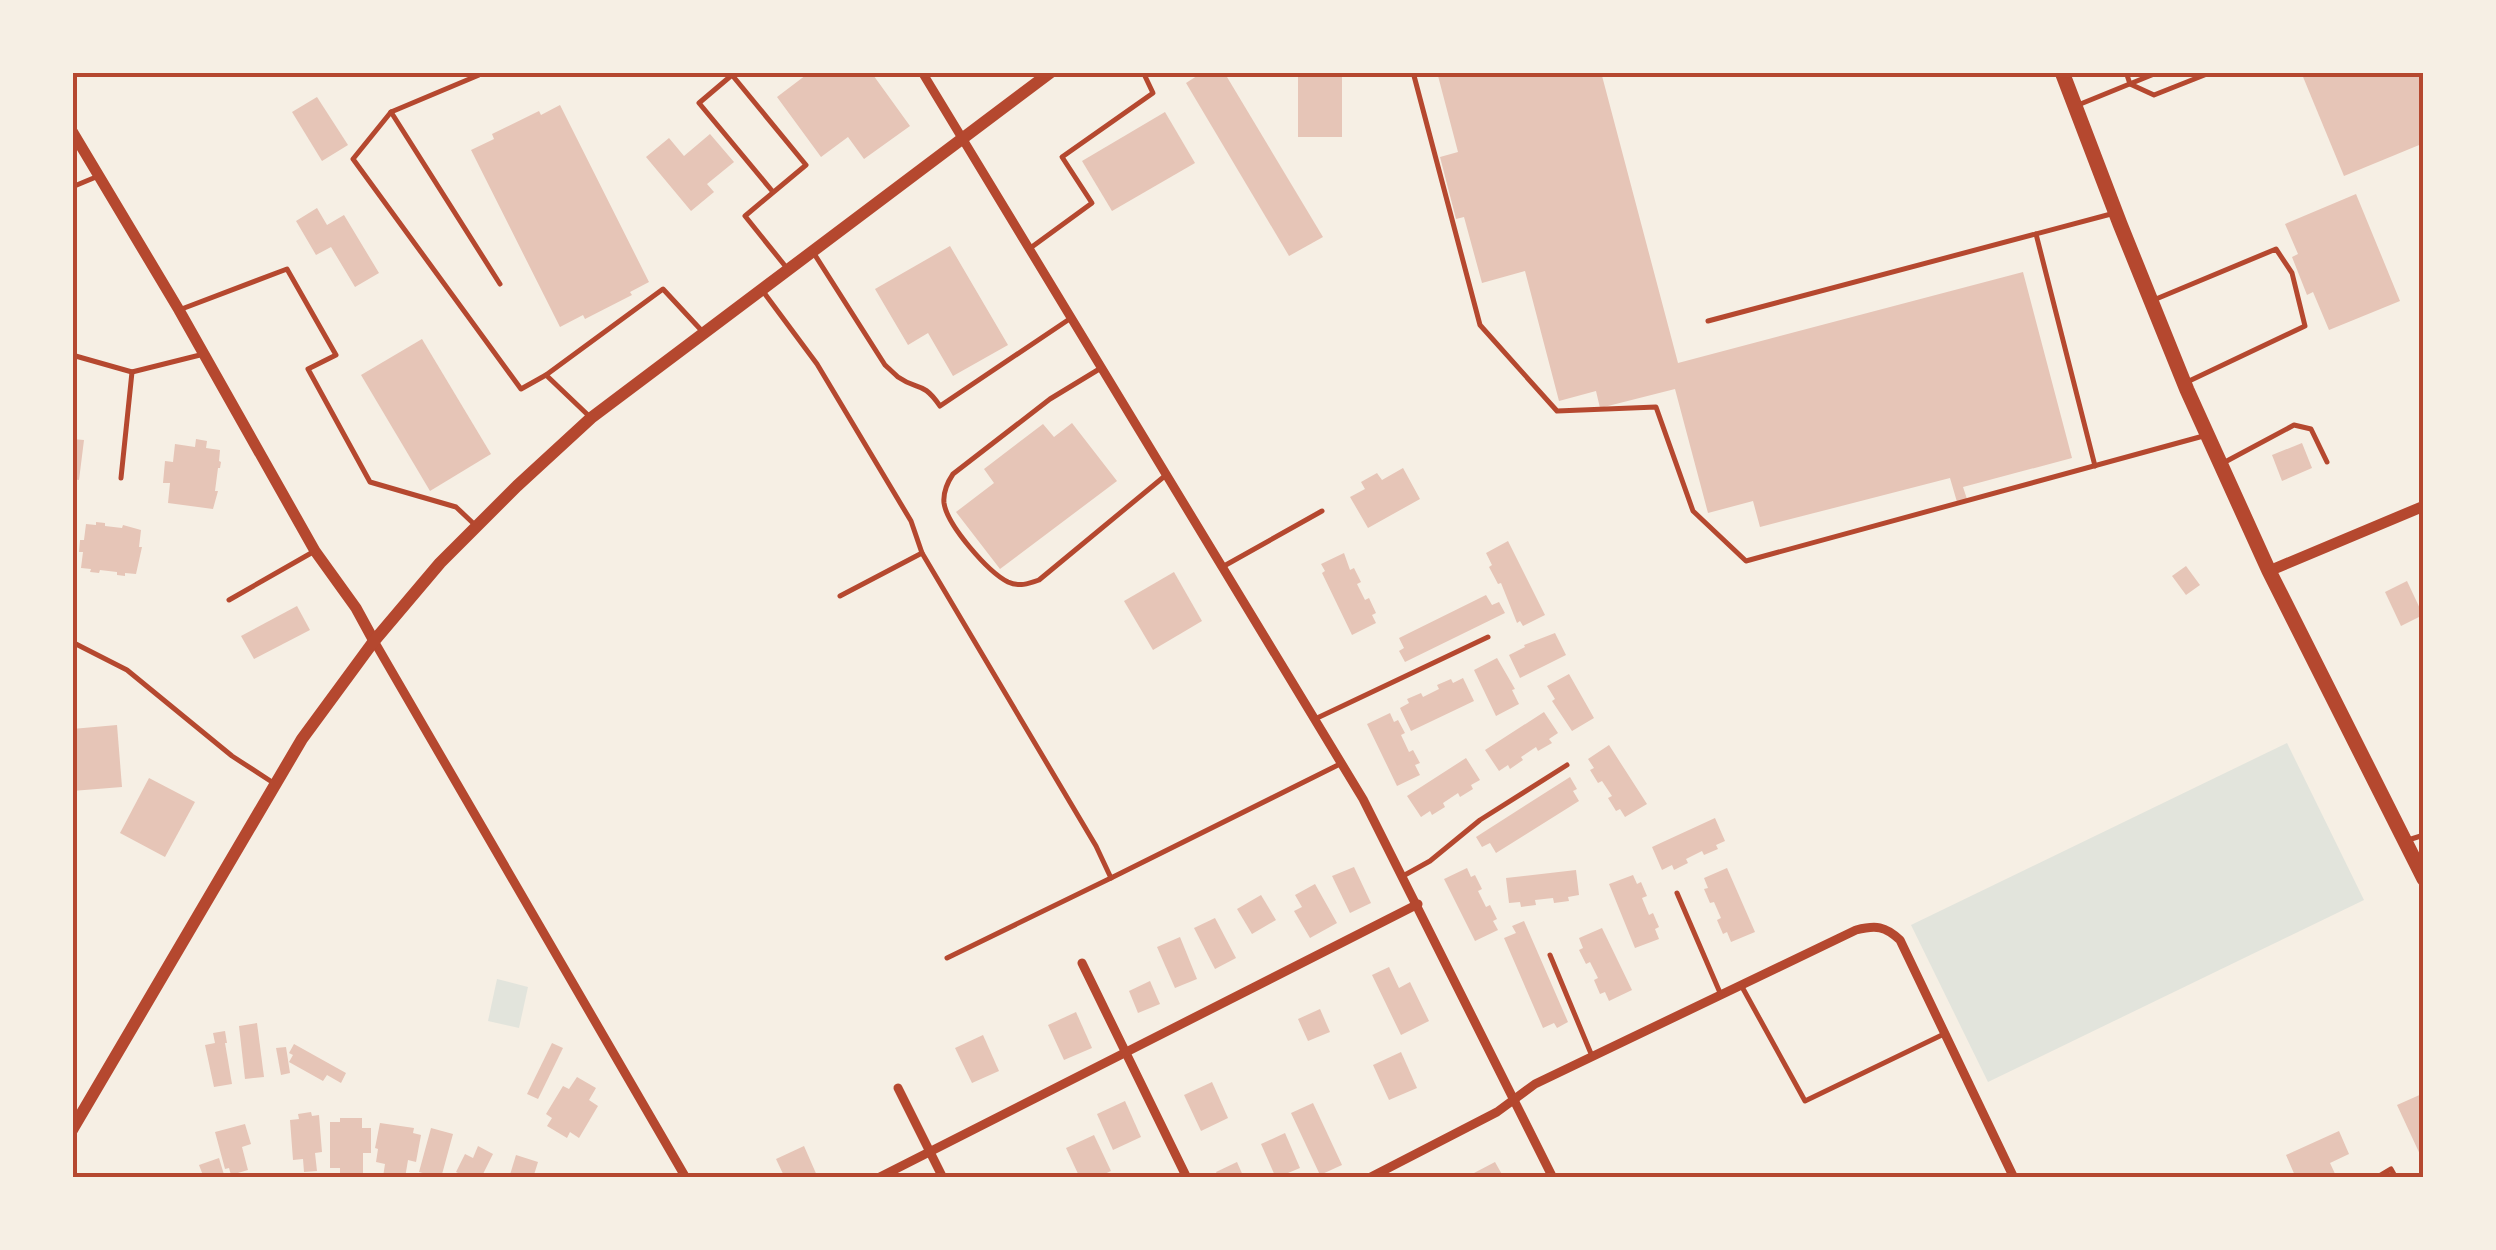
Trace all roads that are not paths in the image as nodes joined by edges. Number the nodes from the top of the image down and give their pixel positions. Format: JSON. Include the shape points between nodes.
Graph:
{"nodes":[{"id":1,"x":478,"y":72,"type":"edge"},
{"id":2,"x":922,"y":72,"type":"edge"},
{"id":3,"x":1051,"y":72,"type":"edge"},
{"id":4,"x":1143,"y":72,"type":"edge"},
{"id":5,"x":1413,"y":72,"type":"edge"},
{"id":6,"x":2062,"y":72,"type":"edge"},
{"id":7,"x":2126,"y":72,"type":"edge"},
{"id":8,"x":2159,"y":72,"type":"edge"},
{"id":9,"x":2212,"y":72,"type":"edge"},
{"id":10,"x":2130,"y":84,"type":"junction"},
{"id":11,"x":2075,"y":106,"type":"junction"},
{"id":12,"x":392,"y":112,"type":"junction"},
{"id":13,"x":72,"y":131,"type":"edge"},
{"id":14,"x":961,"y":140,"type":"junction"},
{"id":15,"x":99,"y":176,"type":"junction"},
{"id":16,"x":72,"y":187,"type":"edge"},
{"id":17,"x":773,"y":192,"type":"junction"},
{"id":18,"x":2116,"y":213,"type":"junction"},
{"id":19,"x":2036,"y":234,"type":"junction"},
{"id":20,"x":1029,"y":249,"type":"junction"},
{"id":21,"x":812,"y":251,"type":"junction"},
{"id":22,"x":788,"y":269,"type":"junction"},
{"id":23,"x":500,"y":284,"type":"dead end"},
{"id":24,"x":762,"y":289,"type":"junction"},
{"id":25,"x":2151,"y":301,"type":"junction"},
{"id":26,"x":179,"y":310,"type":"junction"},
{"id":27,"x":1071,"y":318,"type":"junction"},
{"id":28,"x":1708,"y":321,"type":"dead end"},
{"id":29,"x":704,"y":333,"type":"junction"},
{"id":30,"x":204,"y":354,"type":"junction"},
{"id":31,"x":72,"y":355,"type":"edge"},
{"id":32,"x":1101,"y":368,"type":"junction"},
{"id":33,"x":132,"y":372,"type":"junction"},
{"id":34,"x":546,"y":375,"type":"junction"},
{"id":35,"x":2184,"y":384,"type":"junction"},
{"id":36,"x":591,"y":418,"type":"junction"},
{"id":37,"x":2209,"y":434,"type":"junction"},
{"id":38,"x":2328,"y":462,"type":"dead end"},
{"id":39,"x":2222,"y":464,"type":"junction"},
{"id":40,"x":2095,"y":466,"type":"junction"},
{"id":41,"x":1166,"y":474,"type":"junction"},
{"id":42,"x":120,"y":478,"type":"dead end"},
{"id":43,"x":2424,"y":506,"type":"edge"},
{"id":44,"x":1322,"y":511,"type":"dead end"},
{"id":45,"x":476,"y":526,"type":"junction"},
{"id":46,"x":316,"y":550,"type":"junction"},
{"id":47,"x":922,"y":553,"type":"junction"},
{"id":48,"x":1223,"y":567,"type":"junction"},
{"id":49,"x":2268,"y":571,"type":"junction"},
{"id":50,"x":840,"y":596,"type":"dead end"},
{"id":51,"x":229,"y":600,"type":"dead end"},
{"id":52,"x":1488,"y":637,"type":"dead end"},
{"id":53,"x":374,"y":640,"type":"junction"},
{"id":54,"x":72,"y":642,"type":"edge"},
{"id":55,"x":1315,"y":719,"type":"junction"},
{"id":56,"x":1342,"y":764,"type":"junction"},
{"id":57,"x":1567,"y":765,"type":"dead end"},
{"id":58,"x":275,"y":783,"type":"junction"},
{"id":59,"x":2424,"y":835,"type":"edge"},
{"id":60,"x":2405,"y":841,"type":"junction"},
{"id":61,"x":1403,"y":876,"type":"junction"},
{"id":62,"x":1111,"y":878,"type":"junction"},
{"id":63,"x":2424,"y":879,"type":"edge"},
{"id":64,"x":1677,"y":894,"type":"dead end"},
{"id":65,"x":1418,"y":904,"type":"junction"},
{"id":66,"x":1550,"y":955,"type":"dead end"},
{"id":67,"x":947,"y":958,"type":"dead end"},
{"id":68,"x":1082,"y":963,"type":"dead end"},
{"id":69,"x":1742,"y":985,"type":"junction"},
{"id":70,"x":1721,"y":994,"type":"junction"},
{"id":71,"x":1946,"y":1033,"type":"junction"},
{"id":72,"x":1126,"y":1053,"type":"junction"},
{"id":73,"x":1592,"y":1056,"type":"junction"},
{"id":74,"x":898,"y":1088,"type":"dead end"},
{"id":75,"x":1515,"y":1098,"type":"junction"},
{"id":76,"x":72,"y":1130,"type":"edge"},
{"id":77,"x":930,"y":1152,"type":"junction"},
{"id":78,"x":686,"y":1178,"type":"edge"},
{"id":79,"x":878,"y":1178,"type":"edge"},
{"id":80,"x":943,"y":1178,"type":"edge"},
{"id":81,"x":1187,"y":1178,"type":"edge"},
{"id":82,"x":1369,"y":1178,"type":"edge"},
{"id":83,"x":1554,"y":1178,"type":"edge"},
{"id":84,"x":2014,"y":1178,"type":"edge"},
{"id":85,"x":2376,"y":1178,"type":"edge"},
{"id":86,"x":2396,"y":1178,"type":"edge"}],
"edges":[{"from":1,"to":12,"type":"lane"},
{"from":2,"to":14,"type":"street"},
{"from":3,"to":14,"type":"main road"},
{"from":4,"to":20,"type":"lane","via":[[1153,93],[1062,157],[1092,203]]},
{"from":5,"to":40,"type":"lane","via":[[1480,325],[1557,411],[1656,406],[1693,511],[1746,561]]},
{"from":6,"to":11,"type":"highway"},
{"from":7,"to":10,"type":"lane"},
{"from":8,"to":10,"type":"lane"},
{"from":9,"to":10,"type":"lane","via":[[2154,95]]},
{"from":10,"to":11,"type":"lane"},
{"from":11,"to":18,"type":"highway"},
{"from":12,"to":23,"type":"lane"},
{"from":12,"to":34,"type":"lane","via":[[353,158],[521,389]]},
{"from":13,"to":15,"type":"street"},
{"from":14,"to":20,"type":"street"},
{"from":14,"to":21,"type":"main road"},
{"from":15,"to":16,"type":"lane"},
{"from":15,"to":26,"type":"street"},
{"from":17,"to":17,"type":"lane","via":[[806,165],[732,76],[699,103]]},
{"from":17,"to":22,"type":"lane","via":[[745,216]]},
{"from":18,"to":19,"type":"lane"},
{"from":18,"to":25,"type":"highway"},
{"from":19,"to":28,"type":"lane"},
{"from":19,"to":40,"type":"lane"},
{"from":20,"to":27,"type":"street"},
{"from":21,"to":22,"type":"main road"},
{"from":21,"to":27,"type":"lane","via":[[886,365],[930,392],[940,406]]},
{"from":22,"to":24,"type":"main road"},
{"from":24,"to":29,"type":"main road"},
{"from":24,"to":47,"type":"lane","via":[[817,364],[911,520]]},
{"from":25,"to":35,"type":"highway"},
{"from":25,"to":35,"type":"lane","via":[[2276,249],[2292,273],[2305,326]]},
{"from":26,"to":30,"type":"street"},
{"from":26,"to":45,"type":"lane","via":[[286,269],[336,355],[308,369],[370,482],[456,507]]},
{"from":27,"to":32,"type":"street"},
{"from":29,"to":34,"type":"lane","via":[[663,289]]},
{"from":29,"to":36,"type":"main road"},
{"from":30,"to":33,"type":"lane"},
{"from":30,"to":46,"type":"street"},
{"from":31,"to":33,"type":"lane"},
{"from":32,"to":41,"type":"street"},
{"from":32,"to":41,"type":"lane","via":[[953,474],[944,496],[951,520],[976,556],[1008,582],[1023,585],[1038,580]]},
{"from":33,"to":42,"type":"lane"},
{"from":34,"to":36,"type":"lane"},
{"from":35,"to":37,"type":"highway"},
{"from":36,"to":45,"type":"main road"},
{"from":37,"to":39,"type":"highway"},
{"from":37,"to":40,"type":"lane"},
{"from":38,"to":39,"type":"lane","via":[[2311,430],[2294,426]]},
{"from":39,"to":49,"type":"highway"},
{"from":41,"to":48,"type":"street"},
{"from":43,"to":49,"type":"street"},
{"from":44,"to":48,"type":"lane"},
{"from":45,"to":53,"type":"main road"},
{"from":46,"to":51,"type":"lane"},
{"from":46,"to":53,"type":"street"},
{"from":47,"to":50,"type":"lane"},
{"from":47,"to":62,"type":"lane"},
{"from":48,"to":55,"type":"street"},
{"from":49,"to":60,"type":"highway"},
{"from":52,"to":55,"type":"lane"},
{"from":53,"to":58,"type":"main road"},
{"from":53,"to":78,"type":"street"},
{"from":54,"to":58,"type":"lane","via":[[128,670]]},
{"from":55,"to":56,"type":"street"},
{"from":56,"to":61,"type":"street"},
{"from":56,"to":62,"type":"lane"},
{"from":57,"to":61,"type":"lane"},
{"from":58,"to":76,"type":"main road"},
{"from":59,"to":60,"type":"lane"},
{"from":60,"to":63,"type":"highway"},
{"from":61,"to":65,"type":"street"},
{"from":62,"to":67,"type":"lane"},
{"from":64,"to":70,"type":"lane"},
{"from":65,"to":72,"type":"street"},
{"from":65,"to":75,"type":"street"},
{"from":66,"to":73,"type":"lane"},
{"from":68,"to":72,"type":"street"},
{"from":69,"to":70,"type":"street"},
{"from":69,"to":71,"type":"street","via":[[1856,930],[1888,928]]},
{"from":69,"to":71,"type":"lane","via":[[1805,1101]]},
{"from":70,"to":73,"type":"street"},
{"from":71,"to":84,"type":"street"},
{"from":72,"to":77,"type":"street"},
{"from":72,"to":81,"type":"street"},
{"from":73,"to":75,"type":"street"},
{"from":74,"to":77,"type":"street"},
{"from":75,"to":82,"type":"street"},
{"from":75,"to":83,"type":"street"},
{"from":77,"to":79,"type":"street"},
{"from":77,"to":80,"type":"street"},
{"from":85,"to":86,"type":"lane","via":[[2392,1169]]}]}
